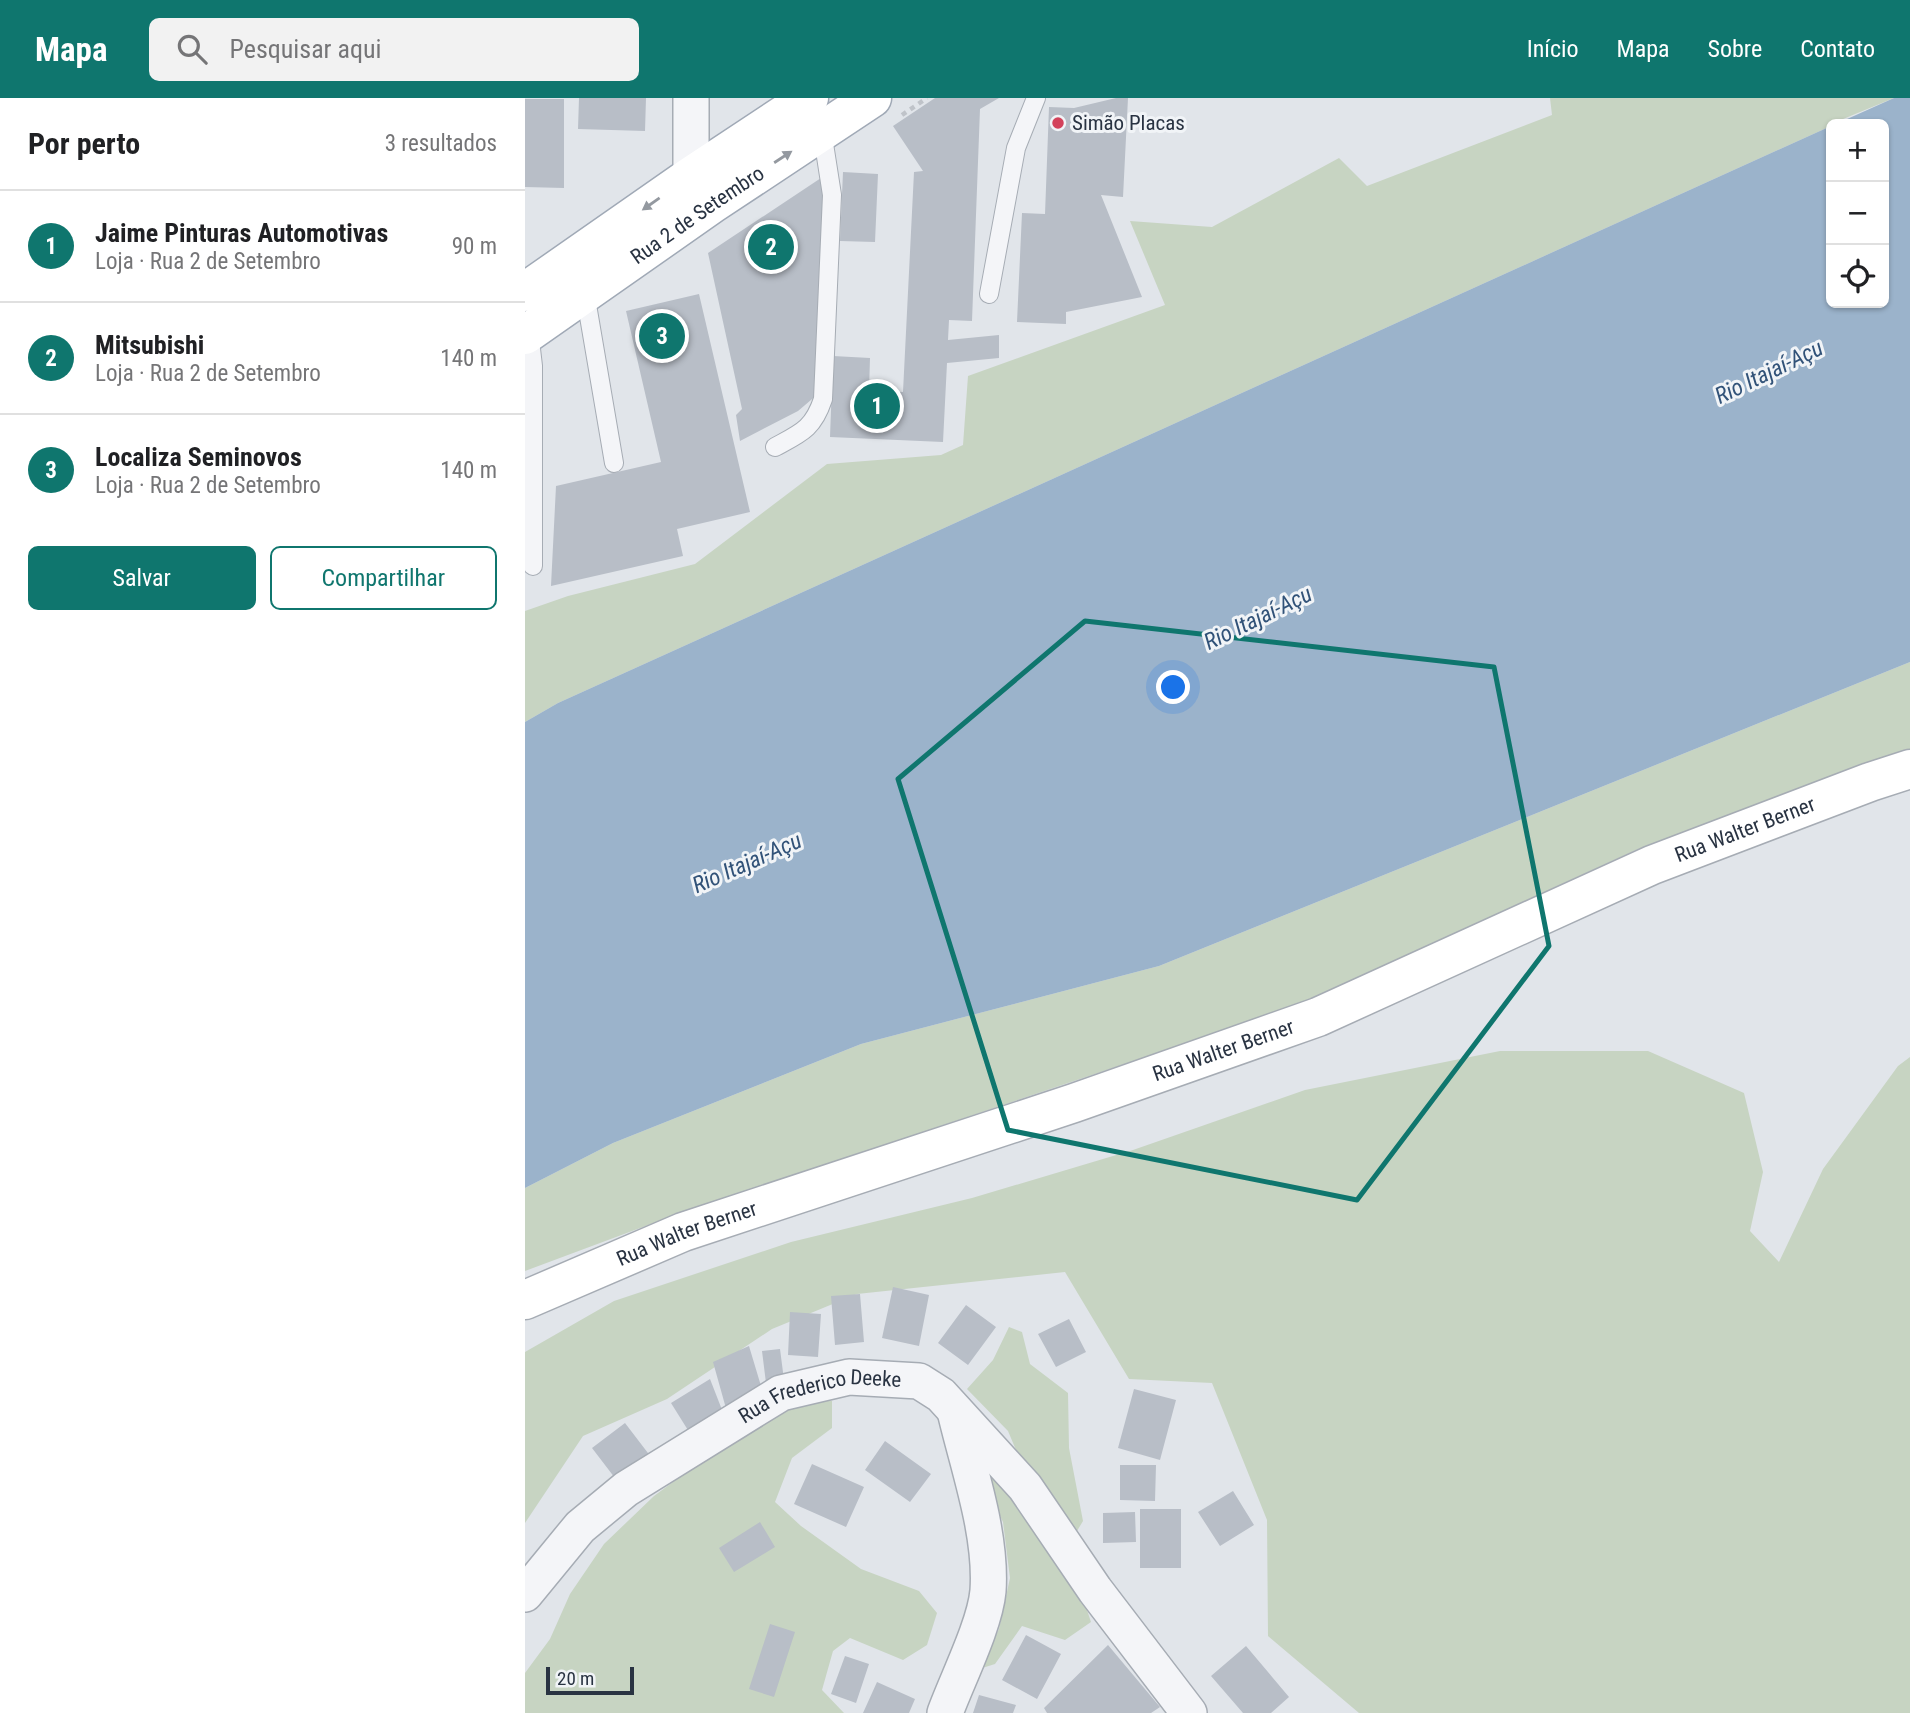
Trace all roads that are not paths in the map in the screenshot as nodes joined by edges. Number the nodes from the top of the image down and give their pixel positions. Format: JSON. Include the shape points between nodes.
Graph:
{"nodes":[{"id":1,"x":691,"y":98,"type":"edge"},
{"id":2,"x":872,"y":98,"type":"edge"},
{"id":3,"x":1036,"y":98,"type":"edge"},
{"id":4,"x":816,"y":115,"type":"edge"},
{"id":5,"x":691,"y":176,"type":"junction"},
{"id":6,"x":525,"y":292,"type":"edge"},
{"id":7,"x":585,"y":293,"type":"junction"},
{"id":8,"x":989,"y":294,"type":"dead end"},
{"id":9,"x":527,"y":334,"type":"edge"},
{"id":10,"x":775,"y":447,"type":"dead end"},
{"id":11,"x":614,"y":463,"type":"dead end"},
{"id":12,"x":533,"y":566,"type":"dead end"},
{"id":13,"x":1910,"y":769,"type":"edge"},
{"id":14,"x":525,"y":1300,"type":"edge"},
{"id":15,"x":954,"y":1408,"type":"junction"},
{"id":16,"x":525,"y":1594,"type":"edge"},
{"id":17,"x":945,"y":1713,"type":"edge"},
{"id":18,"x":1189,"y":1713,"type":"edge"}],
"edges":[{"from":1,"to":5,"type":"street"},
{"from":2,"to":4,"type":"street","name":"Rua 2 de Setembro"},
{"from":3,"to":8,"type":"lane","via":[[1016,148]]},
{"from":4,"to":5,"type":"street","name":"Rua 2 de Setembro"},
{"from":7,"to":4,"type":"street","name":"Rua 2 de Setembro","one_way":true,"via":[[712,204]]},
{"from":4,"to":10,"type":"lane","via":[[832,195],[823,399],[810,425]]},
{"from":5,"to":6,"type":"street","name":"Rua 2 de Setembro","one_way":true},
{"from":7,"to":9,"type":"street","name":"Rua 2 de Setembro"},
{"from":7,"to":11,"type":"lane"},
{"from":9,"to":12,"type":"lane","via":[[533,366]]},
{"from":13,"to":14,"type":"street","name":"Rua Walter Berner","via":[[1652,865],[1318,1017],[683,1231]]},
{"from":15,"to":16,"type":"street","name":"Rua Frederico Deeke","via":[[919,1381],[849,1377],[781,1393],[626,1489],[580,1527]]},
{"from":15,"to":17,"type":"street","via":[[979,1509],[988,1592]]},
{"from":15,"to":18,"type":"street","name":"Rua Frederico Deeke","via":[[1025,1488],[1094,1590]]}]}
